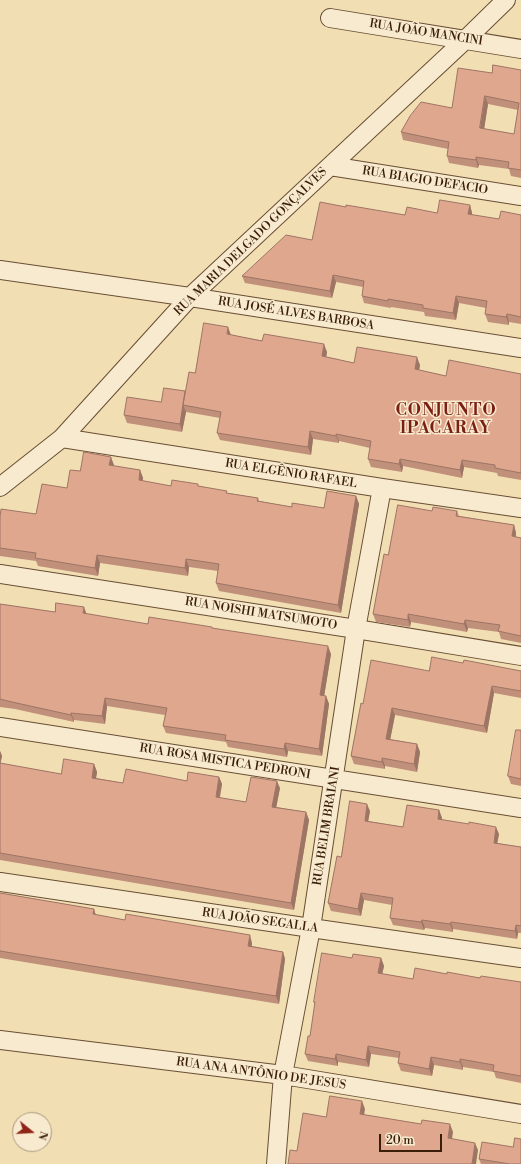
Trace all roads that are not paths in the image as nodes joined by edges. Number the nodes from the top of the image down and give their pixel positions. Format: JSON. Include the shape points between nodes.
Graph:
{"nodes":[{"id":1,"x":506,"y":0,"type":"edge"},
{"id":2,"x":330,"y":18,"type":"dead end"},
{"id":3,"x":465,"y":40,"type":"junction"},
{"id":4,"x":521,"y":49,"type":"edge"},
{"id":5,"x":330,"y":166,"type":"junction"},
{"id":6,"x":521,"y":196,"type":"edge"},
{"id":7,"x":0,"y":270,"type":"edge"},
{"id":8,"x":190,"y":297,"type":"junction"},
{"id":9,"x":521,"y":348,"type":"edge"},
{"id":10,"x":62,"y":438,"type":"junction"},
{"id":11,"x":0,"y":487,"type":"edge"},
{"id":12,"x":382,"y":488,"type":"junction"},
{"id":13,"x":521,"y":508,"type":"edge"},
{"id":14,"x":0,"y":574,"type":"edge"},
{"id":15,"x":356,"y":629,"type":"junction"},
{"id":16,"x":521,"y":656,"type":"edge"},
{"id":17,"x":0,"y":727,"type":"edge"},
{"id":18,"x":334,"y":779,"type":"junction"},
{"id":19,"x":521,"y":808,"type":"edge"},
{"id":20,"x":0,"y":882,"type":"edge"},
{"id":21,"x":311,"y":928,"type":"junction"},
{"id":22,"x":521,"y":958,"type":"edge"},
{"id":23,"x":0,"y":1040,"type":"edge"},
{"id":24,"x":283,"y":1075,"type":"junction"},
{"id":25,"x":521,"y":1114,"type":"edge"},
{"id":26,"x":276,"y":1164,"type":"edge"}],
"edges":[{"from":1,"to":3,"type":"street","name":"RUA MARIA DELGADO GONÇALVES"},
{"from":2,"to":3,"type":"street","name":"RUA JOÃO MANCINI"},
{"from":3,"to":4,"type":"street","name":"RUA JOÃO MANCINI"},
{"from":3,"to":5,"type":"street","name":"RUA MARIA DELGADO GONÇALVES"},
{"from":5,"to":6,"type":"street","name":"RUA BIAGIO DEFACIO"},
{"from":5,"to":8,"type":"street","name":"RUA MARIA DELGADO GONÇALVES"},
{"from":7,"to":8,"type":"street","name":"RUA JOSÉ ALVES BARBOSA"},
{"from":8,"to":9,"type":"street","name":"RUA JOSÉ ALVES BARBOSA"},
{"from":8,"to":10,"type":"street","name":"RUA MARIA DELGADO GONÇALVES"},
{"from":10,"to":11,"type":"street","name":"RUA MARIA DELGADO GONÇALVES"},
{"from":10,"to":12,"type":"street","name":"RUA ELGÊNIO RAFAEL"},
{"from":12,"to":13,"type":"street","name":"RUA ELGÊNIO RAFAEL"},
{"from":12,"to":15,"type":"street","name":"RUA BELIM BRAIANI"},
{"from":14,"to":15,"type":"street","name":"RUA NOISHI MATSUMOTO"},
{"from":15,"to":16,"type":"street","name":"RUA NOISHI MATSUMOTO"},
{"from":15,"to":18,"type":"street","name":"RUA BELIM BRAIANI"},
{"from":17,"to":18,"type":"street","name":"RUA ROSA MISTICA PEDRONI"},
{"from":18,"to":19,"type":"street","name":"RUA ROSA MISTICA PEDRONI"},
{"from":18,"to":21,"type":"street","name":"RUA BELIM BRAIANI"},
{"from":20,"to":21,"type":"street","name":"RUA JOÃO SEGALLA"},
{"from":21,"to":22,"type":"street","name":"RUA JOÃO SEGALLA"},
{"from":21,"to":24,"type":"street","name":"RUA BELIM BRAIANI"},
{"from":23,"to":24,"type":"street","name":"RUA ANA ANTÔNIO DE JESUS"},
{"from":24,"to":25,"type":"street","name":"RUA ANA ANTÔNIO DE JESUS"},
{"from":24,"to":26,"type":"street","name":"RUA BELIM BRAIANI"}]}
